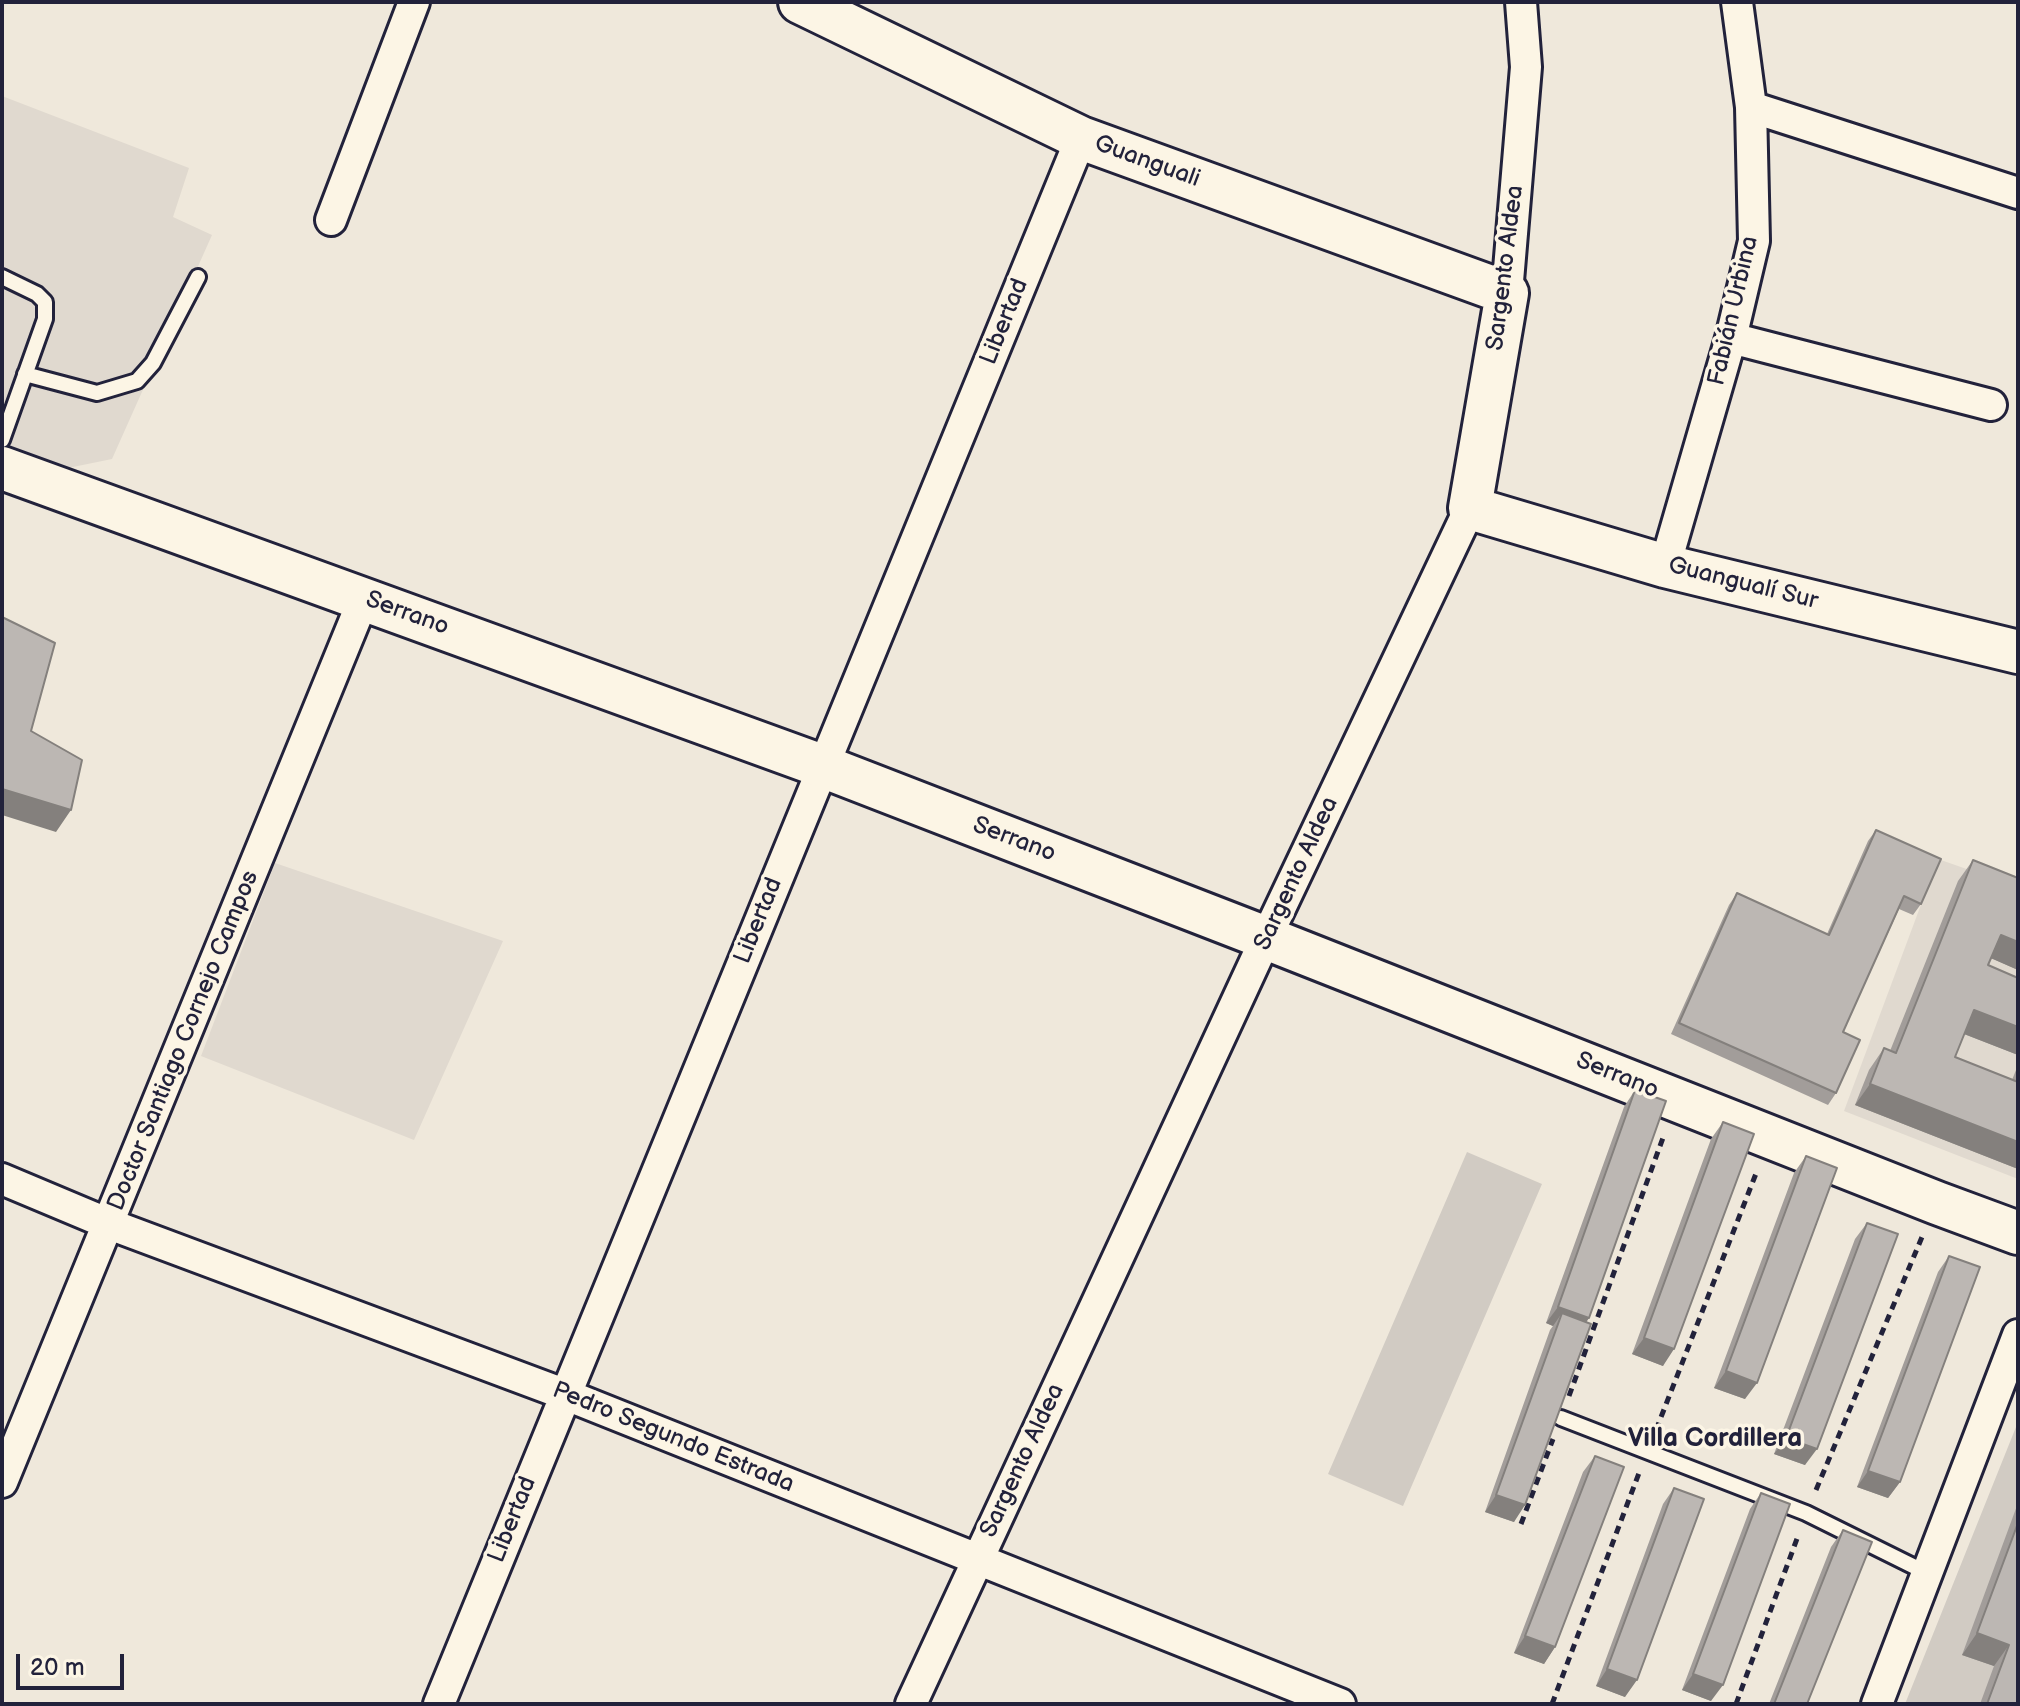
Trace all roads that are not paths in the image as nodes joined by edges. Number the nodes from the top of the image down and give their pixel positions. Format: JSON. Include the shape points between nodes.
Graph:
{"nodes":[{"id":1,"x":414,"y":2,"type":"edge"},
{"id":2,"x":1521,"y":2,"type":"edge"},
{"id":3,"x":1737,"y":2,"type":"edge"},
{"id":4,"x":802,"y":3,"type":"edge"},
{"id":5,"x":1751,"y":107,"type":"junction"},
{"id":6,"x":1081,"y":138,"type":"junction"},
{"id":7,"x":2018,"y":193,"type":"edge"},
{"id":8,"x":331,"y":220,"type":"dead end"},
{"id":9,"x":2,"y":277,"type":"edge"},
{"id":10,"x":198,"y":277,"type":"dead end"},
{"id":11,"x":1507,"y":293,"type":"junction"},
{"id":12,"x":1731,"y":338,"type":"junction"},
{"id":13,"x":25,"y":374,"type":"junction"},
{"id":14,"x":1991,"y":405,"type":"dead end"},
{"id":15,"x":2,"y":440,"type":"edge"},
{"id":16,"x":2,"y":468,"type":"edge"},
{"id":17,"x":1470,"y":508,"type":"junction"},
{"id":18,"x":1665,"y":566,"type":"junction"},
{"id":19,"x":364,"y":598,"type":"junction"},
{"id":20,"x":2018,"y":652,"type":"edge"},
{"id":21,"x":822,"y":766,"type":"junction"},
{"id":22,"x":1266,"y":938,"type":"junction"},
{"id":23,"x":2,"y":1179,"type":"edge"},
{"id":24,"x":109,"y":1224,"type":"junction"},
{"id":25,"x":2018,"y":1233,"type":"edge"},
{"id":26,"x":2018,"y":1335,"type":"edge"},
{"id":27,"x":564,"y":1394,"type":"junction"},
{"id":28,"x":1561,"y":1418,"type":"edge"},
{"id":29,"x":2,"y":1482,"type":"edge"},
{"id":30,"x":978,"y":1559,"type":"junction"},
{"id":31,"x":1927,"y":1573,"type":"junction"},
{"id":32,"x":439,"y":1704,"type":"edge"},
{"id":33,"x":911,"y":1704,"type":"edge"},
{"id":34,"x":1340,"y":1704,"type":"edge"},
{"id":35,"x":1877,"y":1704,"type":"edge"}],
"edges":[{"from":1,"to":8,"type":"street"},
{"from":2,"to":11,"type":"street","name":"Sargento Aldea","via":[[1526,67]]},
{"from":3,"to":5,"type":"street","name":"Fabián Urbina"},
{"from":4,"to":6,"type":"street","name":"Guanguali"},
{"from":5,"to":7,"type":"street"},
{"from":5,"to":12,"type":"street","name":"Fabián Urbina","via":[[1754,241]]},
{"from":6,"to":11,"type":"street","name":"Guanguali"},
{"from":6,"to":21,"type":"street","name":"Libertad"},
{"from":9,"to":13,"type":"lane","via":[[45,302],[45,319]]},
{"from":10,"to":13,"type":"lane","via":[[153,363],[137,381],[97,393]]},
{"from":11,"to":17,"type":"street","name":"Sargento Aldea"},
{"from":12,"to":14,"type":"street"},
{"from":12,"to":18,"type":"street","name":"Fabián Urbina"},
{"from":13,"to":15,"type":"lane"},
{"from":16,"to":19,"type":"street","name":"Serrano"},
{"from":17,"to":18,"type":"street","name":"Guangualí Sur"},
{"from":17,"to":22,"type":"street","name":"Sargento Aldea"},
{"from":18,"to":20,"type":"street","name":"Guangualí Sur"},
{"from":19,"to":21,"type":"street","name":"Serrano"},
{"from":19,"to":24,"type":"street","name":"Doctor Santiago Cornejo Campos"},
{"from":21,"to":22,"type":"street","name":"Serrano"},
{"from":21,"to":27,"type":"street","name":"Libertad"},
{"from":22,"to":25,"type":"street","name":"Serrano"},
{"from":22,"to":30,"type":"street","name":"Sargento Aldea"},
{"from":23,"to":24,"type":"street","name":"Pedro Segundo Estrada"},
{"from":24,"to":27,"type":"street","name":"Pedro Segundo Estrada"},
{"from":24,"to":29,"type":"street","name":"Doctor Santiago Cornejo Campos"},
{"from":26,"to":31,"type":"street"},
{"from":27,"to":30,"type":"street","name":"Pedro Segundo Estrada"},
{"from":27,"to":32,"type":"street","name":"Libertad"},
{"from":28,"to":31,"type":"lane","via":[[1806,1513]]},
{"from":30,"to":33,"type":"street","name":"Sargento Aldea"},
{"from":30,"to":34,"type":"street","name":"Pedro Segundo Estrada"},
{"from":31,"to":35,"type":"street"}]}
